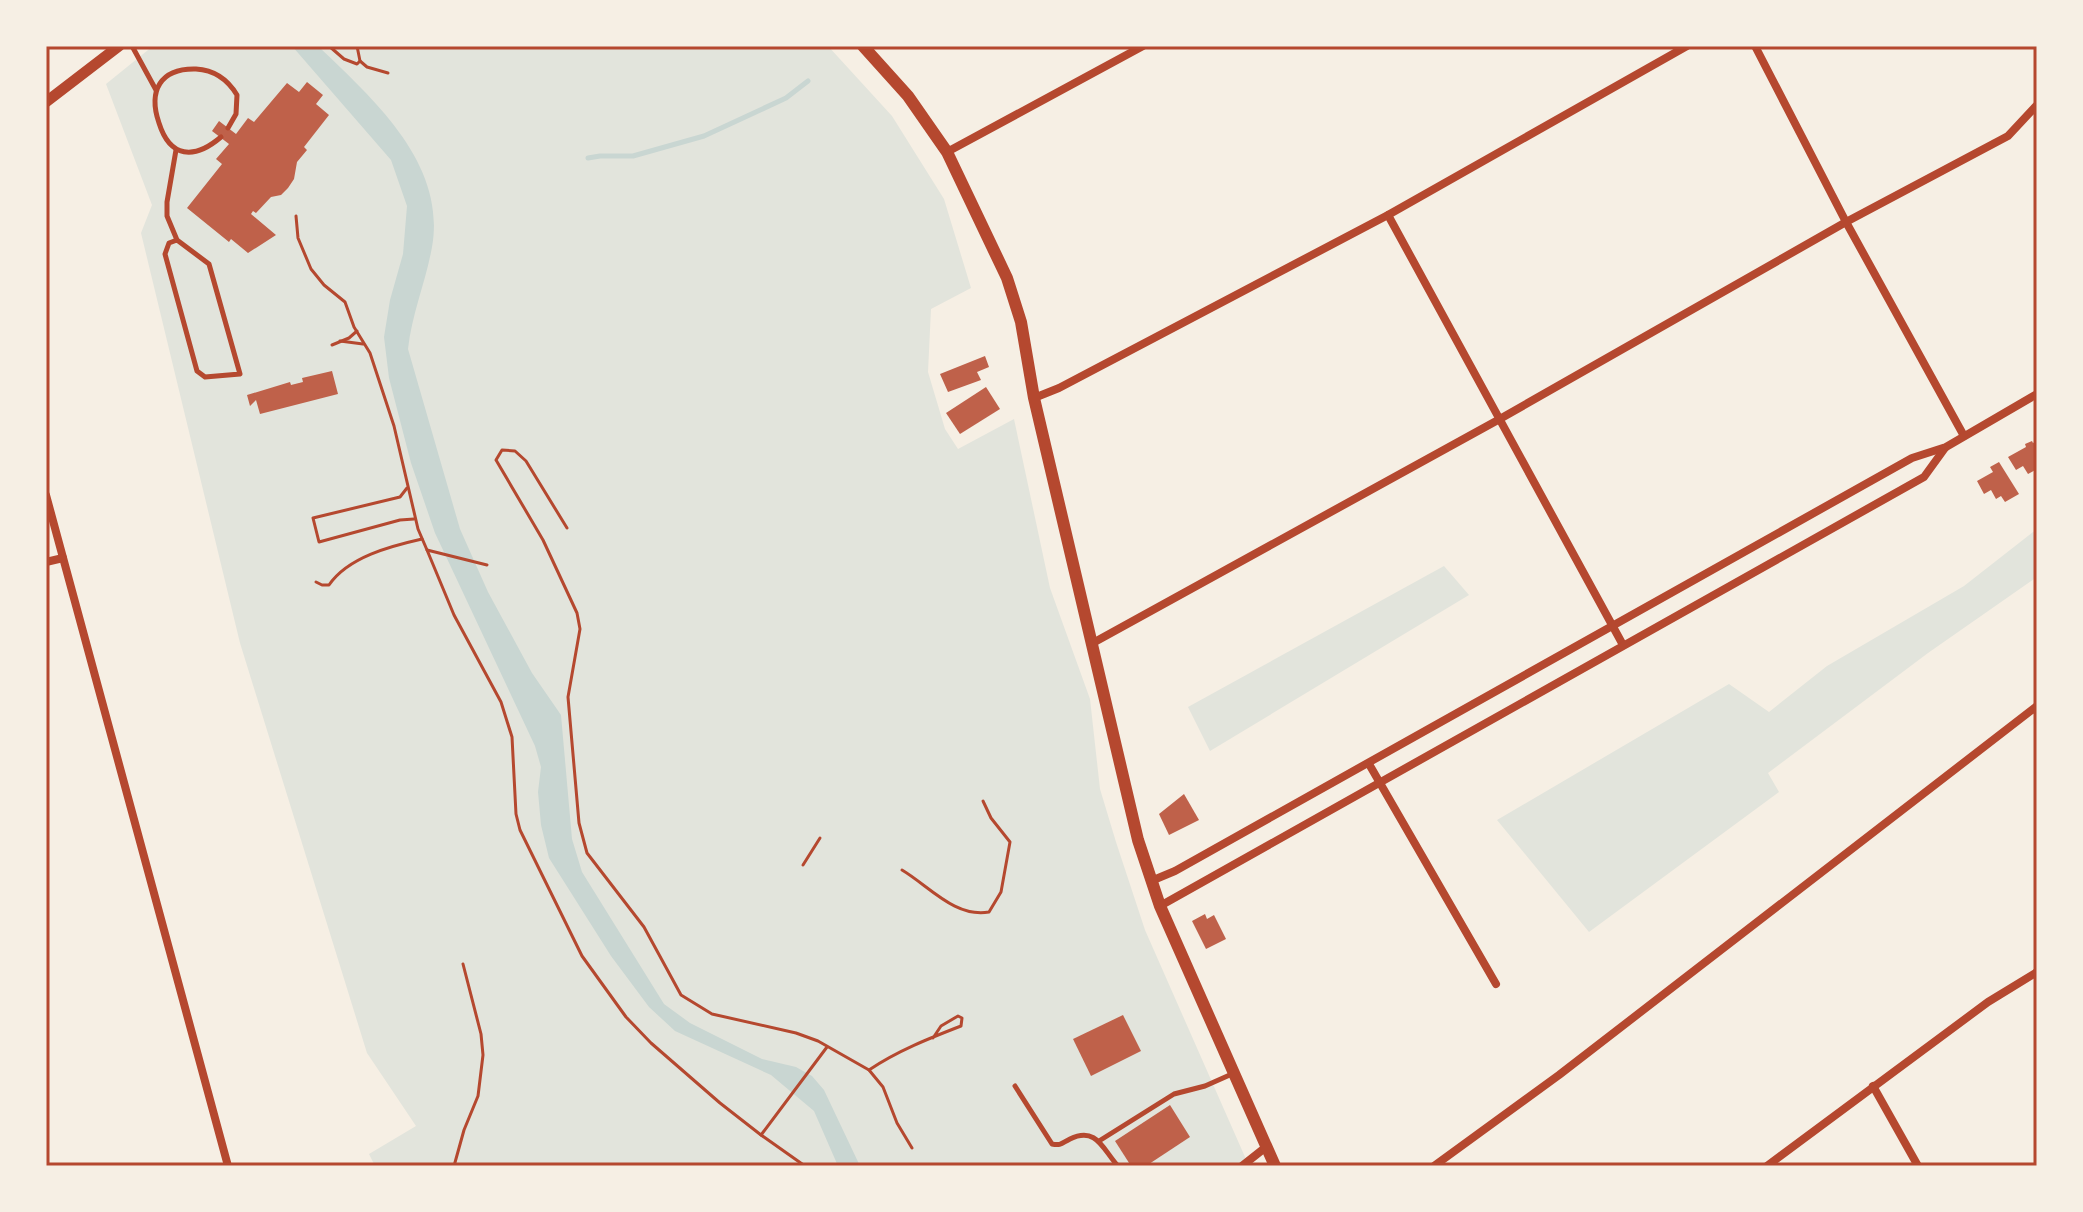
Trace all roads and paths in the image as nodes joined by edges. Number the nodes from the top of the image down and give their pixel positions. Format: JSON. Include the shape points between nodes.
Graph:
{"nodes":[{"id":1,"x":119,"y":46,"type":"edge"},
{"id":2,"x":132,"y":46,"type":"edge"},
{"id":3,"x":329,"y":46,"type":"edge"},
{"id":4,"x":357,"y":46,"type":"edge"},
{"id":5,"x":863,"y":46,"type":"edge"},
{"id":6,"x":1143,"y":46,"type":"edge"},
{"id":7,"x":1687,"y":46,"type":"edge"},
{"id":8,"x":1755,"y":46,"type":"edge"},
{"id":9,"x":360,"y":61,"type":"junction"},
{"id":10,"x":388,"y":73,"type":"dead end"},
{"id":11,"x":156,"y":90,"type":"junction"},
{"id":12,"x":46,"y":102,"type":"edge"},
{"id":13,"x":2037,"y":105,"type":"edge"},
{"id":14,"x":228,"y":128,"type":"dead end"},
{"id":15,"x":221,"y":137,"type":"dead end"},
{"id":16,"x":176,"y":150,"type":"junction"},
{"id":17,"x":947,"y":152,"type":"junction"},
{"id":18,"x":1388,"y":215,"type":"junction"},
{"id":19,"x":296,"y":216,"type":"dead end"},
{"id":20,"x":1846,"y":222,"type":"junction"},
{"id":21,"x":177,"y":240,"type":"junction"},
{"id":22,"x":357,"y":331,"type":"junction"},
{"id":23,"x":340,"y":341,"type":"junction"},
{"id":24,"x":332,"y":345,"type":"dead end"},
{"id":25,"x":370,"y":353,"type":"junction"},
{"id":26,"x":2037,"y":394,"type":"edge"},
{"id":27,"x":1034,"y":398,"type":"junction"},
{"id":28,"x":1498,"y":420,"type":"junction"},
{"id":29,"x":1964,"y":436,"type":"junction"},
{"id":30,"x":1946,"y":447,"type":"junction"},
{"id":31,"x":407,"y":488,"type":"junction"},
{"id":32,"x":46,"y":495,"type":"edge"},
{"id":33,"x":400,"y":497,"type":"junction"},
{"id":34,"x":411,"y":501,"type":"junction"},
{"id":35,"x":415,"y":519,"type":"junction"},
{"id":36,"x":567,"y":528,"type":"dead end"},
{"id":37,"x":422,"y":539,"type":"junction"},
{"id":38,"x":427,"y":550,"type":"junction"},
{"id":39,"x":63,"y":558,"type":"junction"},
{"id":40,"x":46,"y":562,"type":"edge"},
{"id":41,"x":487,"y":565,"type":"dead end"},
{"id":42,"x":316,"y":582,"type":"dead end"},
{"id":43,"x":1614,"y":627,"type":"junction"},
{"id":44,"x":1091,"y":644,"type":"junction"},
{"id":45,"x":1623,"y":645,"type":"junction"},
{"id":46,"x":2037,"y":706,"type":"edge"},
{"id":47,"x":1369,"y":764,"type":"junction"},
{"id":48,"x":1379,"y":782,"type":"junction"},
{"id":49,"x":983,"y":801,"type":"dead end"},
{"id":50,"x":820,"y":838,"type":"dead end"},
{"id":51,"x":803,"y":865,"type":"dead end"},
{"id":52,"x":902,"y":870,"type":"dead end"},
{"id":53,"x":1151,"y":881,"type":"junction"},
{"id":54,"x":1160,"y":906,"type":"junction"},
{"id":55,"x":463,"y":964,"type":"dead end"},
{"id":56,"x":2037,"y":972,"type":"edge"},
{"id":57,"x":1496,"y":984,"type":"dead end"},
{"id":58,"x":933,"y":1038,"type":"junction"},
{"id":59,"x":827,"y":1047,"type":"junction"},
{"id":60,"x":869,"y":1070,"type":"junction"},
{"id":61,"x":1233,"y":1074,"type":"junction"},
{"id":62,"x":1015,"y":1086,"type":"dead end"},
{"id":63,"x":1873,"y":1086,"type":"junction"},
{"id":64,"x":761,"y":1135,"type":"junction"},
{"id":65,"x":1099,"y":1141,"type":"junction"},
{"id":66,"x":1266,"y":1147,"type":"junction"},
{"id":67,"x":912,"y":1148,"type":"dead end"},
{"id":68,"x":228,"y":1166,"type":"edge"},
{"id":69,"x":454,"y":1166,"type":"edge"},
{"id":70,"x":805,"y":1166,"type":"edge"},
{"id":71,"x":1118,"y":1166,"type":"edge"},
{"id":72,"x":1242,"y":1166,"type":"edge"},
{"id":73,"x":1275,"y":1166,"type":"edge"},
{"id":74,"x":1434,"y":1166,"type":"edge"},
{"id":75,"x":1767,"y":1166,"type":"edge"},
{"id":76,"x":1918,"y":1166,"type":"edge"}],
"edges":[{"from":1,"to":12,"type":"street"},
{"from":2,"to":11,"type":"lane"},
{"from":3,"to":9,"type":"path","via":[[350,63]]},
{"from":4,"to":9,"type":"path"},
{"from":5,"to":17,"type":"main road","via":[[908,96]]},
{"from":6,"to":17,"type":"street"},
{"from":7,"to":18,"type":"street"},
{"from":8,"to":20,"type":"street"},
{"from":9,"to":10,"type":"path"},
{"from":11,"to":14,"type":"lane","via":[[174,73],[198,69],[225,79],[237,95],[236,114]]},
{"from":11,"to":16,"type":"lane","via":[[155,112],[167,143]]},
{"from":13,"to":20,"type":"street","via":[[2008,136]]},
{"from":15,"to":16,"type":"lane","via":[[201,150]]},
{"from":16,"to":21,"type":"lane","via":[[167,216]]},
{"from":17,"to":27,"type":"main road","via":[[1007,278]]},
{"from":18,"to":27,"type":"street"},
{"from":18,"to":28,"type":"street"},
{"from":19,"to":22,"type":"path","via":[[298,238],[311,269],[345,302]]},
{"from":20,"to":28,"type":"street"},
{"from":20,"to":29,"type":"street"},
{"from":21,"to":21,"type":"lane","via":[[169,243],[165,254],[197,371],[205,377],[240,374],[209,264]]},
{"from":22,"to":23,"type":"path"},
{"from":22,"to":25,"type":"path"},
{"from":23,"to":24,"type":"path"},
{"from":23,"to":25,"type":"path","via":[[363,343]]},
{"from":25,"to":31,"type":"path"},
{"from":26,"to":29,"type":"street"},
{"from":27,"to":44,"type":"main road"},
{"from":28,"to":43,"type":"street"},
{"from":28,"to":44,"type":"street"},
{"from":29,"to":30,"type":"street"},
{"from":30,"to":43,"type":"street","via":[[1912,458]]},
{"from":30,"to":45,"type":"street","via":[[1924,477]]},
{"from":31,"to":33,"type":"path"},
{"from":31,"to":34,"type":"path"},
{"from":32,"to":39,"type":"street"},
{"from":33,"to":34,"type":"path"},
{"from":33,"to":35,"type":"path","via":[[313,518],[319,542]]},
{"from":34,"to":35,"type":"path"},
{"from":35,"to":37,"type":"path"},
{"from":36,"to":59,"type":"path","via":[[526,461],[515,451],[502,450],[496,460],[543,540],[577,613],[580,629],[568,699],[579,823],[587,853],[644,927],[681,995],[712,1014],[796,1033]]},
{"from":37,"to":38,"type":"path"},
{"from":37,"to":42,"type":"path","via":[[355,562],[329,585]]},
{"from":38,"to":41,"type":"path"},
{"from":38,"to":64,"type":"path","via":[[454,615],[501,702],[510,726],[520,830],[582,956],[651,1043]]},
{"from":39,"to":40,"type":"street"},
{"from":39,"to":68,"type":"street"},
{"from":43,"to":45,"type":"street"},
{"from":43,"to":47,"type":"street"},
{"from":44,"to":53,"type":"main road"},
{"from":45,"to":48,"type":"street"},
{"from":46,"to":74,"type":"street"},
{"from":47,"to":48,"type":"street"},
{"from":47,"to":53,"type":"street"},
{"from":48,"to":54,"type":"street"},
{"from":48,"to":57,"type":"street"},
{"from":49,"to":52,"type":"path","via":[[1010,842],[1001,892],[989,912],[958,909]]},
{"from":50,"to":51,"type":"path"},
{"from":53,"to":54,"type":"main road"},
{"from":54,"to":61,"type":"main road"},
{"from":55,"to":69,"type":"path","via":[[483,1055],[478,1096]]},
{"from":56,"to":63,"type":"street"},
{"from":58,"to":58,"type":"path","via":[[961,1026],[962,1018],[950,1020]]},
{"from":58,"to":60,"type":"path"},
{"from":59,"to":60,"type":"path"},
{"from":59,"to":64,"type":"path"},
{"from":60,"to":67,"type":"path","via":[[883,1087]]},
{"from":61,"to":65,"type":"lane","via":[[1174,1094]]},
{"from":61,"to":66,"type":"main road"},
{"from":62,"to":65,"type":"lane","via":[[1052,1144],[1084,1134]]},
{"from":63,"to":75,"type":"street"},
{"from":63,"to":76,"type":"street"},
{"from":64,"to":70,"type":"path"},
{"from":65,"to":71,"type":"lane"},
{"from":66,"to":72,"type":"street"},
{"from":66,"to":73,"type":"main road"}]}
